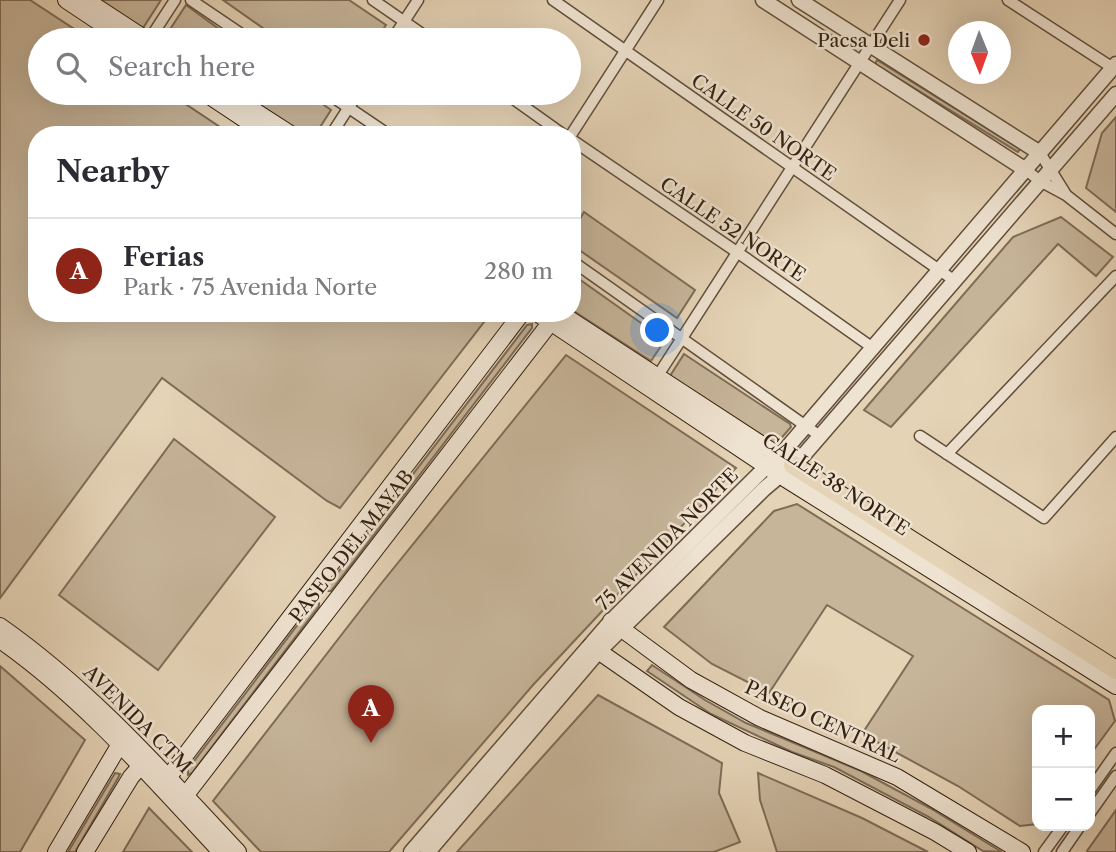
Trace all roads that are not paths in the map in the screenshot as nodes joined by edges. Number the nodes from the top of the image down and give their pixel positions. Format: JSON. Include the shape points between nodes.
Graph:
{"nodes":[{"id":1,"x":66,"y":0,"type":"edge"},
{"id":2,"x":86,"y":0,"type":"edge"},
{"id":3,"x":175,"y":0,"type":"edge"},
{"id":4,"x":191,"y":0,"type":"edge"},
{"id":5,"x":373,"y":0,"type":"edge"},
{"id":6,"x":418,"y":0,"type":"edge"},
{"id":7,"x":553,"y":0,"type":"edge"},
{"id":8,"x":658,"y":0,"type":"edge"},
{"id":9,"x":763,"y":0,"type":"edge"},
{"id":10,"x":799,"y":0,"type":"edge"},
{"id":11,"x":900,"y":0,"type":"edge"},
{"id":12,"x":1008,"y":0,"type":"edge"},
{"id":13,"x":404,"y":21,"type":"junction"},
{"id":14,"x":108,"y":28,"type":"edge"},
{"id":15,"x":129,"y":28,"type":"edge"},
{"id":16,"x":156,"y":28,"type":"edge"},
{"id":17,"x":232,"y":28,"type":"edge"},
{"id":18,"x":399,"y":28,"type":"edge"},
{"id":19,"x":414,"y":28,"type":"edge"},
{"id":20,"x":870,"y":46,"type":"junction"},
{"id":21,"x":626,"y":51,"type":"junction"},
{"id":22,"x":859,"y":61,"type":"junction"},
{"id":23,"x":1114,"y":66,"type":"edge"},
{"id":24,"x":1116,"y":94,"type":"edge"},
{"id":25,"x":223,"y":105,"type":"edge"},
{"id":26,"x":246,"y":105,"type":"edge"},
{"id":27,"x":345,"y":105,"type":"edge"},
{"id":28,"x":522,"y":105,"type":"edge"},
{"id":29,"x":348,"y":107,"type":"junction"},
{"id":30,"x":254,"y":126,"type":"edge"},
{"id":31,"x":278,"y":126,"type":"edge"},
{"id":32,"x":336,"y":126,"type":"edge"},
{"id":33,"x":376,"y":126,"type":"edge"},
{"id":34,"x":551,"y":126,"type":"edge"},
{"id":35,"x":577,"y":126,"type":"edge"},
{"id":36,"x":581,"y":146,"type":"edge"},
{"id":37,"x":1040,"y":153,"type":"junction"},
{"id":38,"x":791,"y":168,"type":"junction"},
{"id":39,"x":1026,"y":170,"type":"junction"},
{"id":40,"x":1051,"y":170,"type":"junction"},
{"id":41,"x":1040,"y":181,"type":"junction"},
{"id":42,"x":1066,"y":195,"type":"junction"},
{"id":43,"x":1116,"y":234,"type":"edge"},
{"id":44,"x":736,"y":252,"type":"junction"},
{"id":45,"x":581,"y":267,"type":"edge"},
{"id":46,"x":939,"y":269,"type":"junction"},
{"id":47,"x":1116,"y":276,"type":"edge"},
{"id":48,"x":955,"y":281,"type":"junction"},
{"id":49,"x":515,"y":322,"type":"edge"},
{"id":50,"x":547,"y":322,"type":"edge"},
{"id":51,"x":563,"y":322,"type":"edge"},
{"id":52,"x":682,"y":339,"type":"junction"},
{"id":53,"x":873,"y":348,"type":"junction"},
{"id":54,"x":654,"y":382,"type":"junction"},
{"id":55,"x":806,"y":426,"type":"junction"},
{"id":56,"x":820,"y":436,"type":"junction"},
{"id":57,"x":920,"y":436,"type":"dead end"},
{"id":58,"x":1116,"y":438,"type":"edge"},
{"id":59,"x":947,"y":454,"type":"junction"},
{"id":60,"x":780,"y":466,"type":"junction"},
{"id":61,"x":616,"y":625,"type":"junction"},
{"id":62,"x":0,"y":626,"type":"edge"},
{"id":63,"x":0,"y":640,"type":"edge"},
{"id":64,"x":595,"y":648,"type":"junction"},
{"id":65,"x":1116,"y":670,"type":"edge"},
{"id":66,"x":1116,"y":686,"type":"edge"},
{"id":67,"x":122,"y":740,"type":"junction"},
{"id":68,"x":1116,"y":753,"type":"edge"},
{"id":69,"x":144,"y":762,"type":"junction"},
{"id":70,"x":1116,"y":776,"type":"edge"},
{"id":71,"x":165,"y":782,"type":"junction"},
{"id":72,"x":1095,"y":782,"type":"edge"},
{"id":73,"x":182,"y":801,"type":"junction"},
{"id":74,"x":1095,"y":806,"type":"edge"},
{"id":75,"x":1059,"y":831,"type":"edge"},
{"id":76,"x":1077,"y":831,"type":"edge"},
{"id":77,"x":55,"y":852,"type":"edge"},
{"id":78,"x":85,"y":852,"type":"edge"},
{"id":79,"x":221,"y":852,"type":"edge"},
{"id":80,"x":238,"y":852,"type":"edge"},
{"id":81,"x":411,"y":852,"type":"edge"},
{"id":82,"x":428,"y":852,"type":"edge"},
{"id":83,"x":968,"y":852,"type":"edge"},
{"id":84,"x":1022,"y":852,"type":"edge"},
{"id":85,"x":1044,"y":852,"type":"edge"},
{"id":86,"x":1062,"y":852,"type":"edge"}],
"edges":[{"from":1,"to":14,"type":"main road"},
{"from":2,"to":15,"type":"main road"},
{"from":3,"to":16,"type":"street"},
{"from":4,"to":17,"type":"street"},
{"from":5,"to":13,"type":"street"},
{"from":6,"to":13,"type":"street"},
{"from":7,"to":21,"type":"street","name":"CALLE 50 NORTE"},
{"from":8,"to":21,"type":"street"},
{"from":9,"to":22,"type":"street"},
{"from":10,"to":20,"type":"street"},
{"from":11,"to":20,"type":"street"},
{"from":12,"to":23,"type":"street"},
{"from":13,"to":18,"type":"street"},
{"from":13,"to":19,"type":"street"},
{"from":20,"to":22,"type":"street"},
{"from":20,"to":37,"type":"street"},
{"from":21,"to":35,"type":"street"},
{"from":21,"to":38,"type":"street","name":"CALLE 50 NORTE"},
{"from":22,"to":38,"type":"street"},
{"from":22,"to":39,"type":"street"},
{"from":23,"to":37,"type":"street","name":"75 AVENIDA NORTE"},
{"from":24,"to":40,"type":"street","name":"75 AVENIDA NORTE"},
{"from":25,"to":30,"type":"main road"},
{"from":26,"to":31,"type":"main road"},
{"from":27,"to":29,"type":"street"},
{"from":28,"to":34,"type":"street"},
{"from":29,"to":32,"type":"street"},
{"from":29,"to":33,"type":"street"},
{"from":36,"to":44,"type":"street","name":"CALLE 52 NORTE"},
{"from":37,"to":39,"type":"street","name":"75 AVENIDA NORTE"},
{"from":37,"to":40,"type":"street"},
{"from":38,"to":44,"type":"street"},
{"from":38,"to":46,"type":"street","name":"CALLE 50 NORTE"},
{"from":39,"to":41,"type":"street"},
{"from":39,"to":46,"type":"street","name":"75 AVENIDA NORTE"},
{"from":40,"to":41,"type":"street","name":"75 AVENIDA NORTE"},
{"from":40,"to":42,"type":"street"},
{"from":41,"to":42,"type":"street"},
{"from":41,"to":48,"type":"street","name":"75 AVENIDA NORTE"},
{"from":42,"to":43,"type":"street"},
{"from":44,"to":52,"type":"street"},
{"from":44,"to":53,"type":"street","name":"CALLE 52 NORTE"},
{"from":45,"to":52,"type":"street"},
{"from":46,"to":48,"type":"street","name":"CALLE 50 NORTE"},
{"from":46,"to":53,"type":"street","name":"75 AVENIDA NORTE"},
{"from":47,"to":59,"type":"street"},
{"from":48,"to":56,"type":"street","name":"75 AVENIDA NORTE"},
{"from":49,"to":71,"type":"main road","name":"PASEO DEL MAYAB"},
{"from":50,"to":73,"type":"main road","name":"PASEO DEL MAYAB"},
{"from":51,"to":54,"type":"main road","name":"CALLE 38 NORTE"},
{"from":52,"to":54,"type":"street"},
{"from":52,"to":55,"type":"street"},
{"from":53,"to":55,"type":"street","name":"75 AVENIDA NORTE"},
{"from":54,"to":60,"type":"main road","name":"CALLE 38 NORTE"},
{"from":55,"to":56,"type":"street"},
{"from":55,"to":60,"type":"street","name":"75 AVENIDA NORTE"},
{"from":56,"to":60,"type":"street","name":"75 AVENIDA NORTE"},
{"from":57,"to":59,"type":"street"},
{"from":58,"to":59,"type":"street","via":[[1044,518]]},
{"from":60,"to":61,"type":"street","name":"75 AVENIDA NORTE","via":[[764,489]]},
{"from":60,"to":65,"type":"main road","name":"CALLE 38 NORTE"},
{"from":60,"to":66,"type":"main road","name":"CALLE 38 NORTE"},
{"from":61,"to":64,"type":"street","name":"75 AVENIDA NORTE"},
{"from":61,"to":84,"type":"main road","name":"PASEO CENTRAL","via":[[691,680],[760,718],[897,778]]},
{"from":62,"to":67,"type":"main road","name":"AVENIDA CTM","via":[[63,674]]},
{"from":63,"to":67,"type":"main road","name":"AVENIDA CTM"},
{"from":64,"to":81,"type":"street","name":"75 AVENIDA NORTE"},
{"from":64,"to":82,"type":"street","name":"75 AVENIDA NORTE"},
{"from":64,"to":83,"type":"main road","via":[[679,707],[745,743],[825,775]]},
{"from":67,"to":69,"type":"main road","name":"AVENIDA CTM"},
{"from":67,"to":77,"type":"main road"},
{"from":68,"to":72,"type":"street"},
{"from":69,"to":71,"type":"main road","name":"AVENIDA CTM"},
{"from":69,"to":78,"type":"main road"},
{"from":70,"to":74,"type":"street"},
{"from":71,"to":73,"type":"main road","name":"AVENIDA CTM"},
{"from":73,"to":79,"type":"main road","name":"AVENIDA CTM"},
{"from":73,"to":80,"type":"main road","name":"AVENIDA CTM"},
{"from":75,"to":85,"type":"street"},
{"from":76,"to":86,"type":"street"}]}
